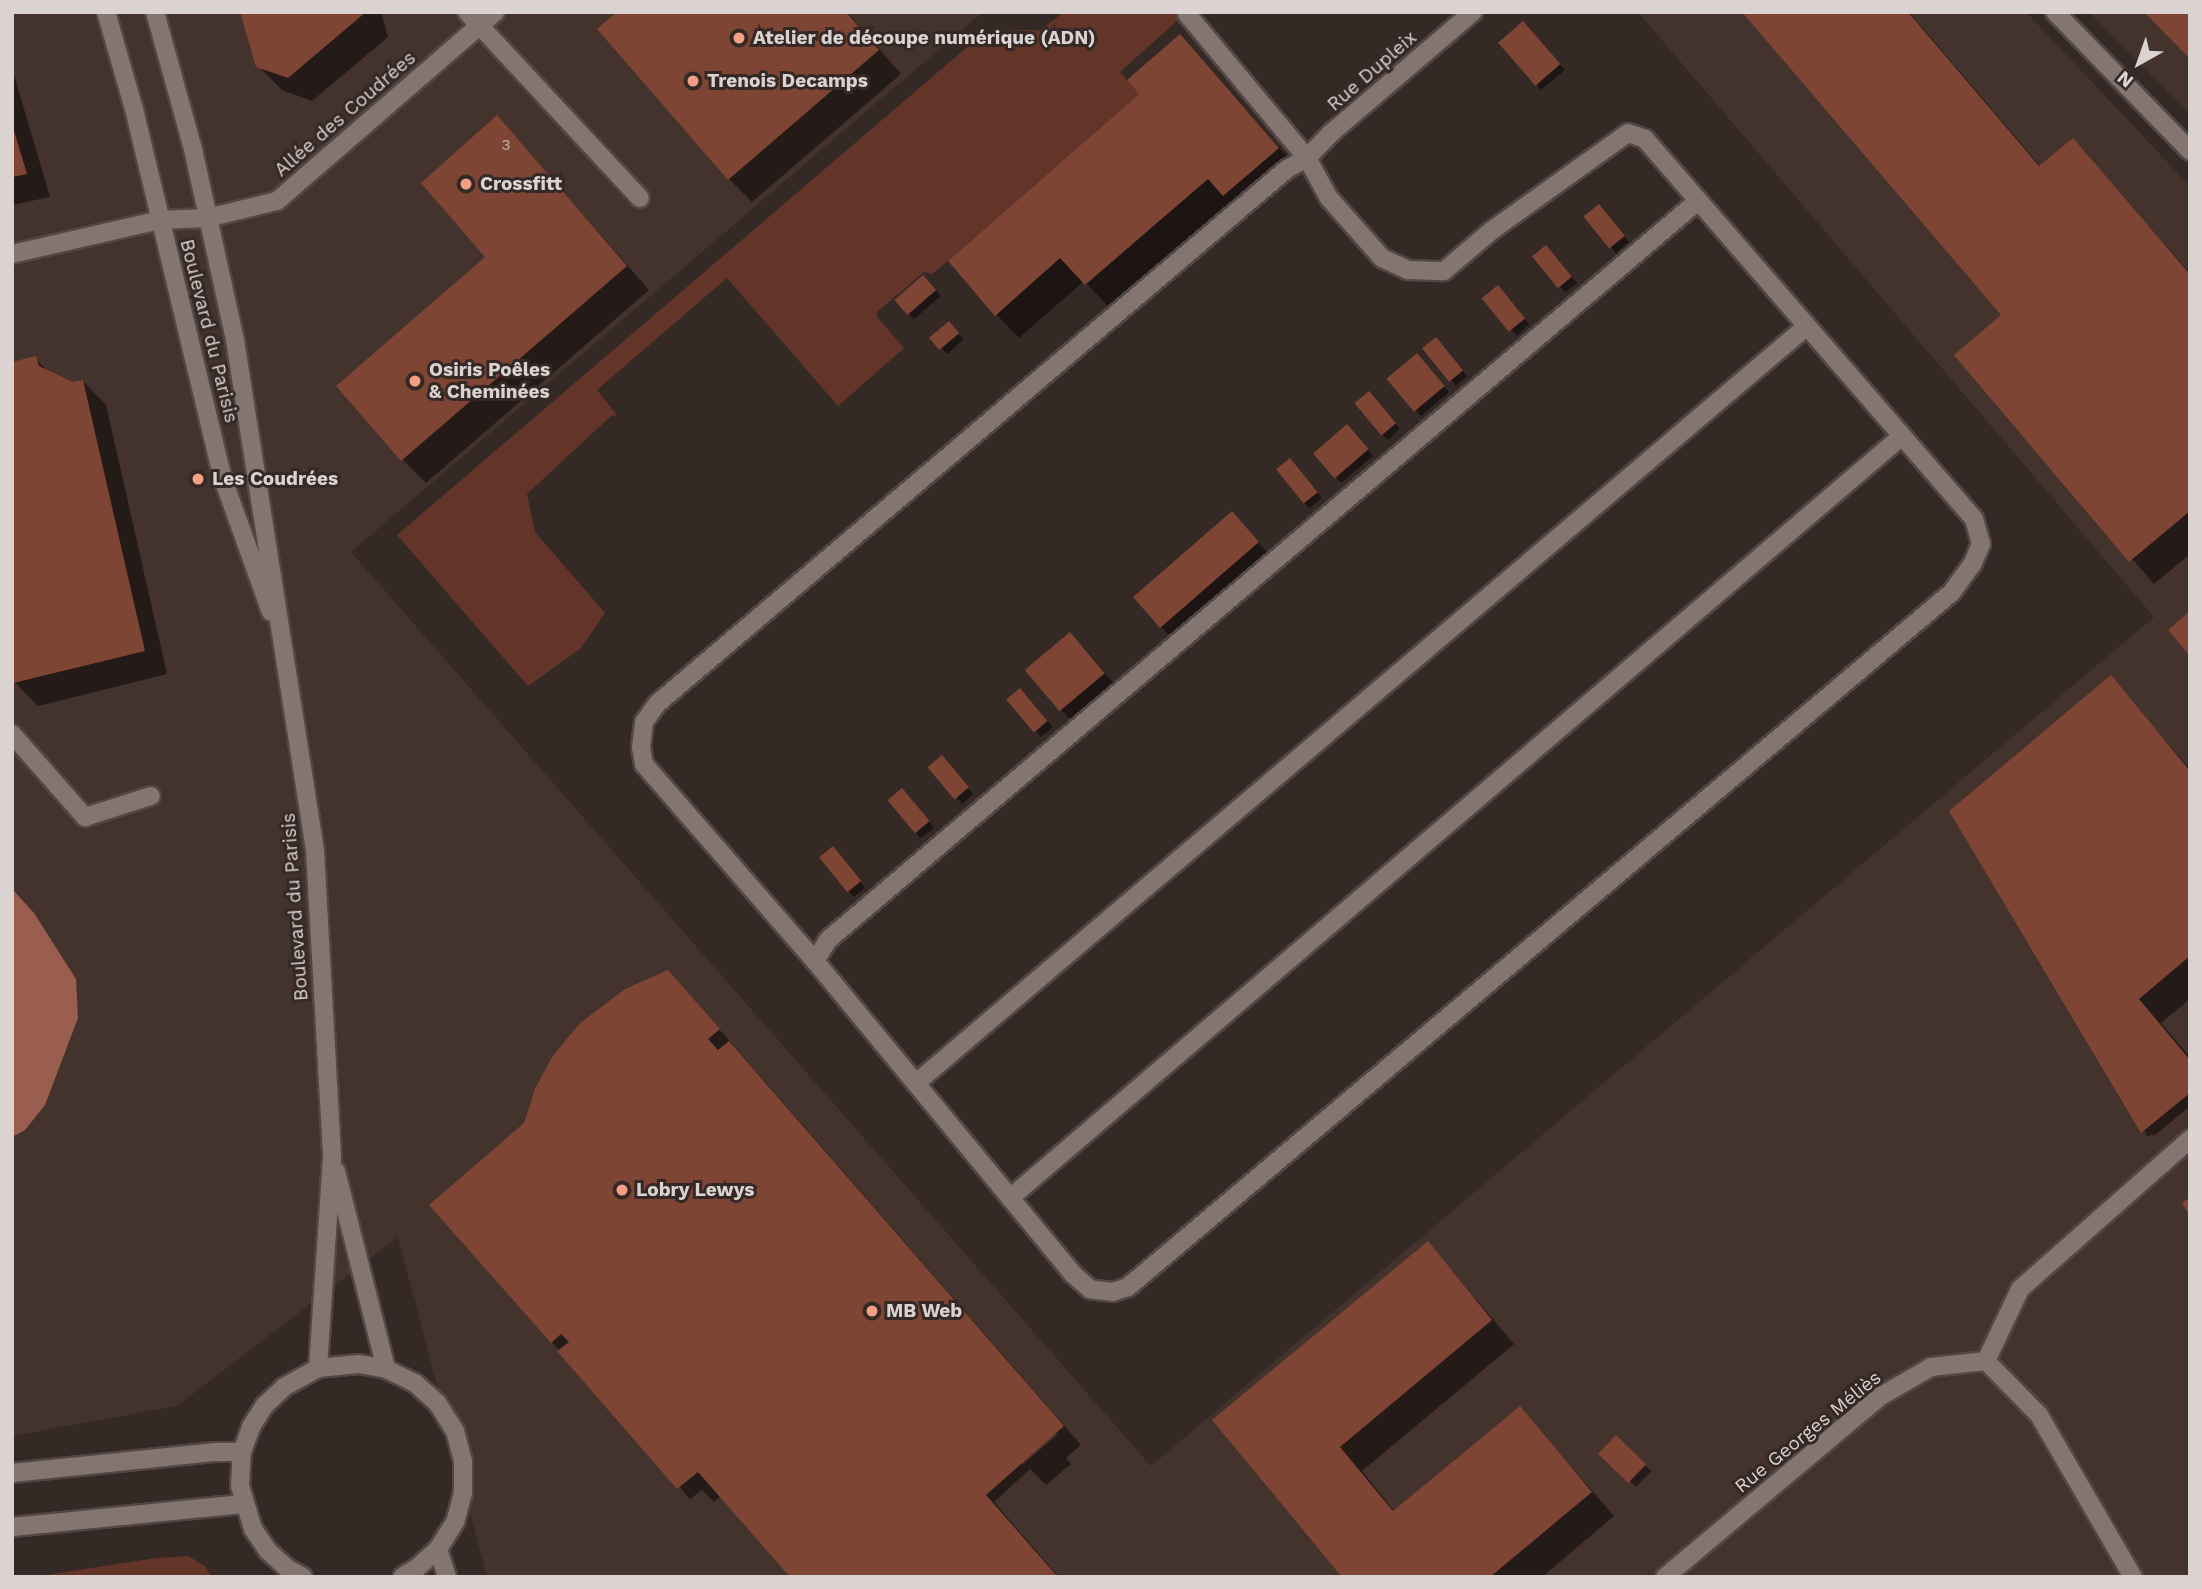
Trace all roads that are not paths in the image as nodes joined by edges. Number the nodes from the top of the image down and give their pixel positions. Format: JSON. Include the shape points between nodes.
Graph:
{"nodes":[{"id":1,"x":106,"y":12,"type":"edge"},
{"id":2,"x":155,"y":12,"type":"edge"},
{"id":3,"x":495,"y":12,"type":"edge"},
{"id":4,"x":1473,"y":12,"type":"edge"},
{"id":5,"x":2055,"y":12,"type":"edge"},
{"id":6,"x":1187,"y":14,"type":"edge"},
{"id":7,"x":472,"y":20,"type":"edge"},
{"id":8,"x":2190,"y":151,"type":"edge"},
{"id":9,"x":1307,"y":158,"type":"junction"},
{"id":10,"x":640,"y":198,"type":"dead end"},
{"id":11,"x":1698,"y":201,"type":"junction"},
{"id":12,"x":207,"y":218,"type":"junction"},
{"id":13,"x":161,"y":220,"type":"junction"},
{"id":14,"x":12,"y":254,"type":"edge"},
{"id":15,"x":1807,"y":326,"type":"junction"},
{"id":16,"x":1902,"y":436,"type":"junction"},
{"id":17,"x":287,"y":654,"type":"junction"},
{"id":18,"x":12,"y":734,"type":"edge"},
{"id":19,"x":150,"y":796,"type":"dead end"},
{"id":20,"x":815,"y":961,"type":"junction"},
{"id":21,"x":916,"y":1083,"type":"junction"},
{"id":22,"x":2190,"y":1139,"type":"edge"},
{"id":23,"x":332,"y":1157,"type":"junction"},
{"id":24,"x":1010,"y":1198,"type":"junction"},
{"id":25,"x":1986,"y":1361,"type":"junction"},
{"id":26,"x":318,"y":1368,"type":"junction"},
{"id":27,"x":386,"y":1369,"type":"junction"},
{"id":28,"x":242,"y":1452,"type":"junction"},
{"id":29,"x":12,"y":1474,"type":"edge"},
{"id":30,"x":243,"y":1504,"type":"junction"},
{"id":31,"x":12,"y":1527,"type":"edge"},
{"id":32,"x":438,"y":1549,"type":"junction"},
{"id":33,"x":303,"y":1577,"type":"edge"},
{"id":34,"x":402,"y":1577,"type":"edge"},
{"id":35,"x":447,"y":1577,"type":"edge"},
{"id":36,"x":1665,"y":1577,"type":"edge"},
{"id":37,"x":2133,"y":1577,"type":"edge"}],
"edges":[{"from":1,"to":13,"type":"street","name":"Boulevard du Parisis"},
{"from":2,"to":12,"type":"street","name":"Boulevard du Parisis"},
{"from":3,"to":7,"type":"street","name":"Allée des Coudrées"},
{"from":4,"to":9,"type":"street","name":"Rue Dupleix"},
{"from":5,"to":8,"type":"street"},
{"from":6,"to":9,"type":"street"},
{"from":7,"to":10,"type":"street"},
{"from":7,"to":12,"type":"street","name":"Allée des Coudrées","via":[[276,201]]},
{"from":9,"to":11,"type":"street","via":[[1329,198],[1382,258],[1408,270],[1444,271],[1491,231],[1628,133],[1645,139]]},
{"from":9,"to":20,"type":"street","name":"Rue Dupleix","via":[[1287,169],[679,685],[644,722],[644,764]]},
{"from":11,"to":15,"type":"street"},
{"from":11,"to":20,"type":"street","via":[[828,940]]},
{"from":12,"to":13,"type":"street","name":"Allée des Coudrées"},
{"from":12,"to":17,"type":"street","name":"Boulevard du Parisis","via":[[235,340]]},
{"from":13,"to":14,"type":"street","name":"Allée des Coudrées"},
{"from":13,"to":17,"type":"street","name":"Boulevard du Parisis","via":[[223,479]]},
{"from":15,"to":16,"type":"street"},
{"from":15,"to":21,"type":"street"},
{"from":16,"to":24,"type":"street"},
{"from":16,"to":24,"type":"street","name":"Rue Dupleix","via":[[1974,520],[1981,544],[1951,593],[1128,1287],[1113,1292],[1090,1289]]},
{"from":17,"to":23,"type":"street","name":"Boulevard du Parisis","via":[[315,850]]},
{"from":18,"to":19,"type":"street","via":[[85,817]]},
{"from":20,"to":21,"type":"street","name":"Rue Dupleix"},
{"from":21,"to":24,"type":"street","name":"Rue Dupleix"},
{"from":22,"to":25,"type":"street","via":[[2020,1289]]},
{"from":23,"to":26,"type":"street","name":"Boulevard du Parisis"},
{"from":23,"to":27,"type":"street","name":"Boulevard du Parisis"},
{"from":25,"to":36,"type":"street","name":"Rue Georges Méliès","via":[[1931,1367],[1881,1396]]},
{"from":25,"to":37,"type":"street","via":[[2039,1415]]},
{"from":26,"to":27,"type":"street","via":[[359,1364]]},
{"from":26,"to":28,"type":"street","via":[[284,1387],[265,1405]]},
{"from":27,"to":32,"type":"street","via":[[415,1383],[438,1404],[455,1431],[463,1461],[463,1493],[455,1522]]},
{"from":28,"to":29,"type":"street"},
{"from":28,"to":30,"type":"street"},
{"from":30,"to":31,"type":"street"},
{"from":30,"to":33,"type":"street","via":[[268,1551]]},
{"from":32,"to":34,"type":"street"},
{"from":32,"to":35,"type":"street"}]}
